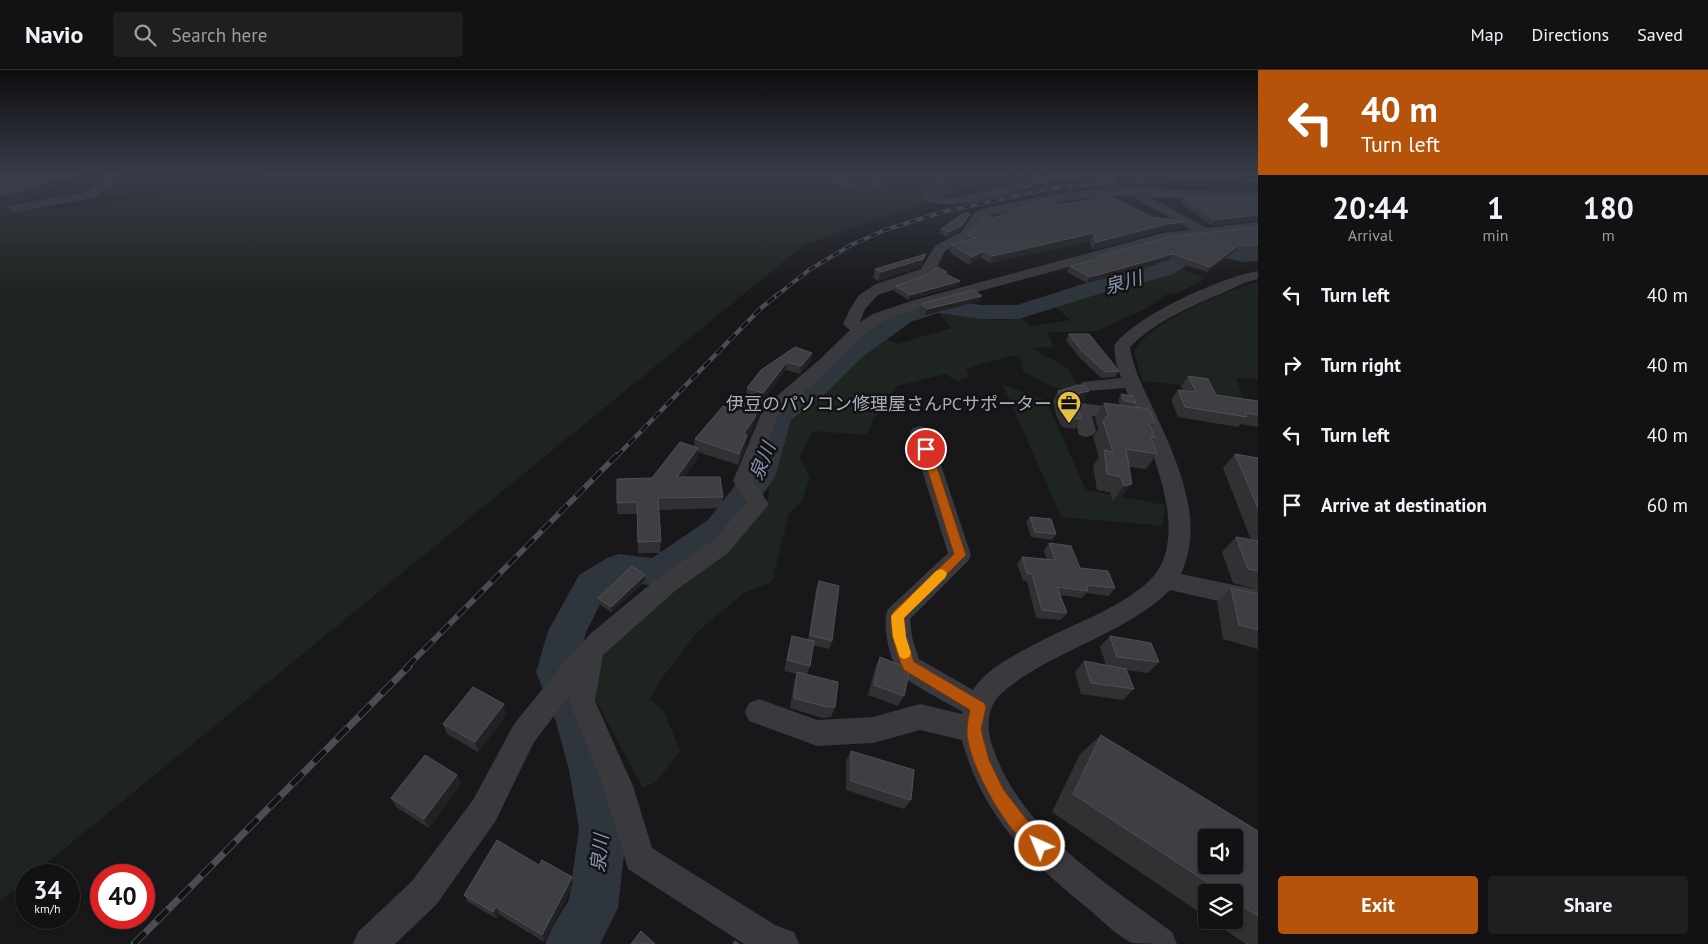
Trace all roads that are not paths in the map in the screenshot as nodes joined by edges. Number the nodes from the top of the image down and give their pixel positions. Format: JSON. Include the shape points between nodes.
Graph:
{"nodes":[{"id":1,"x":980,"y":215,"type":"edge"},
{"id":2,"x":1173,"y":215,"type":"edge"},
{"id":3,"x":1258,"y":226,"type":"edge"},
{"id":4,"x":1205,"y":232,"type":"junction"},
{"id":5,"x":1258,"y":275,"type":"edge"},
{"id":6,"x":862,"y":330,"type":"junction"},
{"id":7,"x":1132,"y":382,"type":"junction"},
{"id":8,"x":1088,"y":386,"type":"edge"},
{"id":9,"x":1147,"y":418,"type":"junction"},
{"id":10,"x":1086,"y":431,"type":"dead end"},
{"id":11,"x":920,"y":432,"type":"dead end"},
{"id":12,"x":1164,"y":579,"type":"junction"},
{"id":13,"x":1258,"y":600,"type":"edge"},
{"id":14,"x":591,"y":651,"type":"junction"},
{"id":15,"x":759,"y":712,"type":"dead end"},
{"id":16,"x":976,"y":719,"type":"junction"},
{"id":17,"x":370,"y":944,"type":"edge"},
{"id":18,"x":782,"y":944,"type":"edge"},
{"id":19,"x":1160,"y":944,"type":"edge"}],
"edges":[{"from":1,"to":6,"type":"street","via":[[964,237],[943,246],[927,271],[878,288],[867,296],[857,306],[851,324]]},
{"from":2,"to":4,"type":"street"},
{"from":3,"to":4,"type":"street"},
{"from":4,"to":6,"type":"street","via":[[1159,239],[919,303],[879,318]]},
{"from":5,"to":7,"type":"street","via":[[1246,277],[1200,298],[1129,337],[1122,346],[1123,362]]},
{"from":6,"to":14,"type":"street","via":[[771,411],[744,481],[758,504],[720,547],[667,584]]},
{"from":7,"to":8,"type":"street"},
{"from":7,"to":9,"type":"street"},
{"from":9,"to":10,"type":"street","via":[[1081,409]]},
{"from":9,"to":12,"type":"street","via":[[1175,496],[1179,521],[1175,563]]},
{"from":11,"to":16,"type":"street","via":[[960,555],[898,616],[899,637],[908,666]]},
{"from":12,"to":13,"type":"street"},
{"from":12,"to":16,"type":"street","via":[[1143,600],[1017,668],[991,686]]},
{"from":14,"to":17,"type":"street","via":[[524,733],[484,811],[424,893]]},
{"from":14,"to":18,"type":"street","via":[[582,701],[618,786],[639,858],[768,940]]},
{"from":15,"to":16,"type":"street","via":[[818,733],[873,730],[920,717]]},
{"from":16,"to":19,"type":"street","via":[[982,761],[998,795],[1020,824],[1051,856]]}]}
